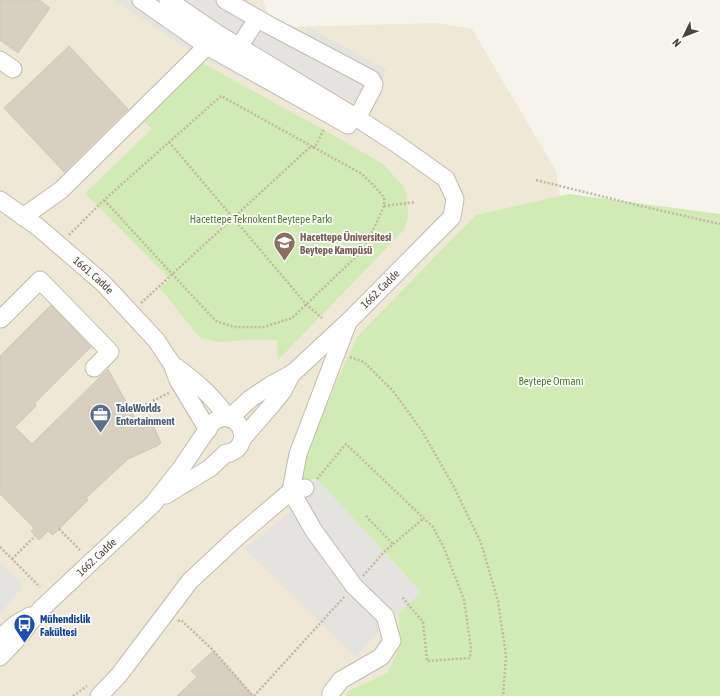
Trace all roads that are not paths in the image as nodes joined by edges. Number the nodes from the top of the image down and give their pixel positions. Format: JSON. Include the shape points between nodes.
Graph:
{"nodes":[{"id":1,"x":140,"y":0,"type":"edge"},
{"id":2,"x":168,"y":0,"type":"edge"},
{"id":3,"x":225,"y":0,"type":"edge"},
{"id":4,"x":257,"y":19,"type":"junction"},
{"id":5,"x":207,"y":46,"type":"junction"},
{"id":6,"x":240,"y":47,"type":"junction"},
{"id":7,"x":357,"y":118,"type":"junction"},
{"id":8,"x":397,"y":144,"type":"junction"},
{"id":9,"x":0,"y":200,"type":"edge"},
{"id":10,"x":23,"y":216,"type":"junction"},
{"id":11,"x":3,"y":321,"type":"edge"},
{"id":12,"x":348,"y":321,"type":"junction"},
{"id":13,"x":172,"y":364,"type":"junction"},
{"id":14,"x":94,"y":368,"type":"dead end"},
{"id":15,"x":293,"y":373,"type":"junction"},
{"id":16,"x":229,"y":418,"type":"junction"},
{"id":17,"x":208,"y":430,"type":"junction"},
{"id":18,"x":243,"y":438,"type":"junction"},
{"id":19,"x":226,"y":453,"type":"junction"},
{"id":20,"x":304,"y":486,"type":"junction"},
{"id":21,"x":153,"y":504,"type":"junction"},
{"id":22,"x":40,"y":610,"type":"junction"},
{"id":23,"x":0,"y":638,"type":"edge"},
{"id":24,"x":0,"y":657,"type":"edge"},
{"id":25,"x":99,"y":696,"type":"edge"},
{"id":26,"x":331,"y":696,"type":"edge"}],
"edges":[{"from":1,"to":5,"type":"street"},
{"from":2,"to":6,"type":"street"},
{"from":3,"to":4,"type":"street"},
{"from":4,"to":6,"type":"street"},
{"from":4,"to":7,"type":"street","via":[[371,79],[373,88]]},
{"from":5,"to":8,"type":"street","via":[[348,125]]},
{"from":5,"to":10,"type":"street","via":[[61,190]]},
{"from":6,"to":7,"type":"street"},
{"from":7,"to":8,"type":"street"},
{"from":8,"to":12,"type":"street","name":"1662. Cadde","via":[[446,179],[455,199],[452,217]]},
{"from":9,"to":10,"type":"street","name":"1661. Cadde"},
{"from":10,"to":13,"type":"street","name":"1661. Cadde","via":[[103,283],[156,340]]},
{"from":11,"to":14,"type":"street","via":[[40,280],[110,352]]},
{"from":12,"to":15,"type":"street","name":"1662. Cadde"},
{"from":12,"to":20,"type":"street","via":[[298,454]]},
{"from":13,"to":16,"type":"street","name":"1661. Cadde","via":[[186,374]]},
{"from":13,"to":17,"type":"street","name":"1661. Cadde","via":[[178,380]]},
{"from":15,"to":16,"type":"street","name":"1662. Cadde","via":[[250,399]]},
{"from":15,"to":18,"type":"street","name":"1662. Cadde","via":[[283,391]]},
{"from":16,"to":17,"type":"street","name":"1662. Cadde","via":[[216,420]]},
{"from":16,"to":18,"type":"street","via":[[240,426]]},
{"from":17,"to":19,"type":"street","via":[[208,441],[211,446]]},
{"from":17,"to":21,"type":"street","name":"1662. Cadde"},
{"from":18,"to":19,"type":"street","name":"1662. Cadde","via":[[237,449]]},
{"from":19,"to":21,"type":"street","name":"1662. Cadde","via":[[210,468]]},
{"from":20,"to":25,"type":"street","via":[[236,538],[190,581],[119,675]]},
{"from":20,"to":26,"type":"street","via":[[314,531],[354,586],[385,616],[392,641],[381,657],[340,680]]},
{"from":21,"to":22,"type":"street","name":"1662. Cadde"},
{"from":22,"to":23,"type":"street","name":"1662. Cadde","via":[[16,624]]},
{"from":22,"to":24,"type":"street","name":"1662. Cadde"}]}
